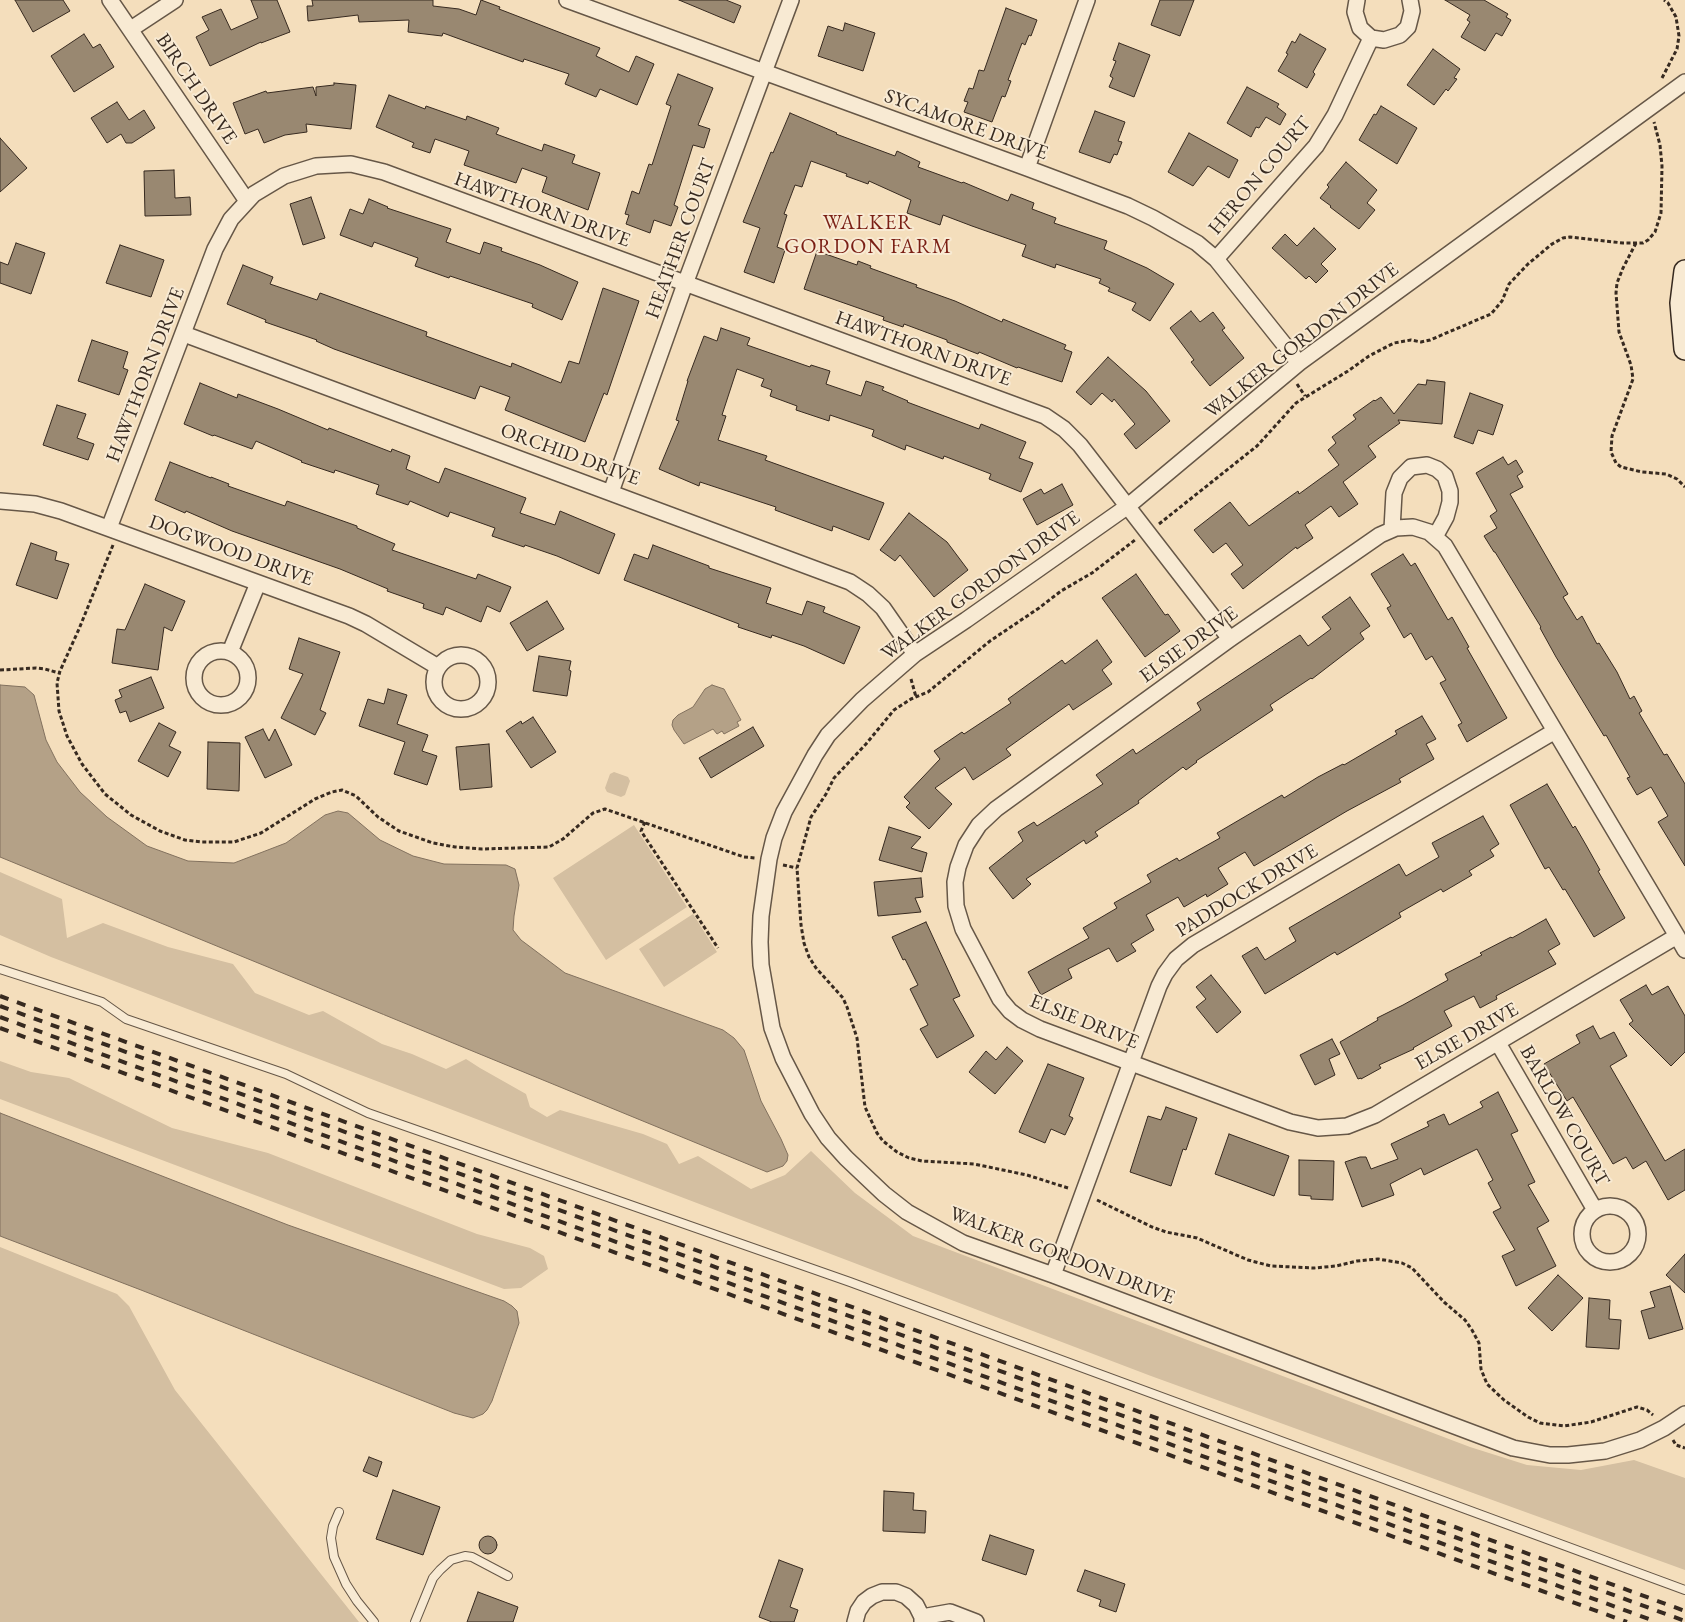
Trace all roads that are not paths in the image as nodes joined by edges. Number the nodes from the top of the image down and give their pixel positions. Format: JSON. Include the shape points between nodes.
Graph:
{"nodes":[{"id":1,"x":110,"y":0,"type":"edge"},
{"id":2,"x":175,"y":0,"type":"edge"},
{"id":3,"x":568,"y":0,"type":"edge"},
{"id":4,"x":791,"y":0,"type":"edge"},
{"id":5,"x":1087,"y":0,"type":"edge"},
{"id":6,"x":1357,"y":0,"type":"edge"},
{"id":7,"x":1410,"y":0,"type":"edge"},
{"id":8,"x":131,"y":29,"type":"junction"},
{"id":9,"x":1371,"y":38,"type":"junction"},
{"id":10,"x":764,"y":73,"type":"junction"},
{"id":11,"x":1685,"y":82,"type":"edge"},
{"id":12,"x":1027,"y":168,"type":"junction"},
{"id":13,"x":247,"y":201,"type":"junction"},
{"id":14,"x":1216,"y":259,"type":"junction"},
{"id":15,"x":1685,"y":271,"type":"edge"},
{"id":16,"x":1685,"y":276,"type":"edge"},
{"id":17,"x":685,"y":284,"type":"junction"},
{"id":18,"x":184,"y":334,"type":"junction"},
{"id":19,"x":1685,"y":350,"type":"edge"},
{"id":20,"x":1300,"y":363,"type":"junction"},
{"id":21,"x":611,"y":492,"type":"junction"},
{"id":22,"x":0,"y":501,"type":"edge"},
{"id":23,"x":1128,"y":506,"type":"junction"},
{"id":24,"x":1392,"y":529,"type":"junction"},
{"id":25,"x":114,"y":530,"type":"junction"},
{"id":26,"x":1435,"y":537,"type":"junction"},
{"id":27,"x":258,"y":583,"type":"junction"},
{"id":28,"x":1230,"y":639,"type":"junction"},
{"id":29,"x":230,"y":652,"type":"dead end"},
{"id":30,"x":915,"y":654,"type":"junction"},
{"id":31,"x":438,"y":668,"type":"dead end"},
{"id":32,"x":1555,"y":731,"type":"junction"},
{"id":33,"x":1677,"y":936,"type":"junction"},
{"id":34,"x":1685,"y":950,"type":"edge"},
{"id":35,"x":0,"y":969,"type":"edge"},
{"id":36,"x":1498,"y":1043,"type":"junction"},
{"id":37,"x":1130,"y":1062,"type":"junction"},
{"id":38,"x":1595,"y":1210,"type":"dead end"},
{"id":39,"x":1053,"y":1275,"type":"junction"},
{"id":40,"x":1685,"y":1414,"type":"edge"},
{"id":41,"x":339,"y":1512,"type":"dead end"},
{"id":42,"x":508,"y":1576,"type":"dead end"},
{"id":43,"x":1685,"y":1590,"type":"edge"},
{"id":44,"x":922,"y":1619,"type":"edge"},
{"id":45,"x":374,"y":1622,"type":"edge"},
{"id":46,"x":415,"y":1622,"type":"edge"},
{"id":47,"x":855,"y":1622,"type":"edge"},
{"id":48,"x":976,"y":1622,"type":"edge"}],
"edges":[{"from":1,"to":8,"type":"street","name":"BIRCH DRIVE"},
{"from":2,"to":8,"type":"street"},
{"from":3,"to":10,"type":"street","name":"SYCAMORE DRIVE"},
{"from":4,"to":10,"type":"street","name":"HEATHER COURT"},
{"from":5,"to":12,"type":"street"},
{"from":6,"to":9,"type":"street","via":[[1355,12],[1358,23]]},
{"from":7,"to":9,"type":"street","via":[[1412,16],[1404,31],[1390,40]]},
{"from":8,"to":13,"type":"street","name":"BIRCH DRIVE"},
{"from":9,"to":14,"type":"street","name":"HERON COURT","via":[[1335,115],[1316,146]]},
{"from":10,"to":12,"type":"street","name":"SYCAMORE DRIVE"},
{"from":10,"to":17,"type":"street","name":"HEATHER COURT"},
{"from":11,"to":20,"type":"street","name":"WALKER GORDON DRIVE"},
{"from":12,"to":14,"type":"street","name":"SYCAMORE DRIVE","via":[[1153,218],[1197,243]]},
{"from":13,"to":17,"type":"street","name":"HAWTHORN DRIVE","via":[[273,181],[305,168],[339,164],[362,166]]},
{"from":13,"to":18,"type":"street","name":"HAWTHORN DRIVE","via":[[231,219],[220,239]]},
{"from":14,"to":20,"type":"street","name":"SYCAMORE DRIVE"},
{"from":15,"to":16,"type":"street"},
{"from":16,"to":19,"type":"street","via":[[1681,303]]},
{"from":17,"to":21,"type":"street","name":"HEATHER COURT"},
{"from":17,"to":23,"type":"street","name":"HAWTHORN DRIVE","via":[[1045,416],[1076,440]]},
{"from":18,"to":21,"type":"street","name":"ORCHID DRIVE"},
{"from":18,"to":25,"type":"street","name":"HAWTHORN DRIVE"},
{"from":20,"to":23,"type":"street","name":"WALKER GORDON DRIVE"},
{"from":21,"to":30,"type":"street","name":"ORCHID DRIVE","via":[[850,582],[883,608]]},
{"from":22,"to":25,"type":"street","name":"DOGWOOD DRIVE","via":[[48,507]]},
{"from":23,"to":28,"type":"street","name":"HAWTHORN DRIVE"},
{"from":23,"to":30,"type":"street","name":"WALKER GORDON DRIVE"},
{"from":24,"to":26,"type":"street","name":"ELSIE DRIVE","via":[[1413,527]]},
{"from":24,"to":26,"type":"street","via":[[1394,493],[1400,478],[1411,467],[1427,465],[1445,476],[1450,491],[1446,517]]},
{"from":24,"to":28,"type":"street","name":"ELSIE DRIVE"},
{"from":25,"to":27,"type":"street","name":"DOGWOOD DRIVE"},
{"from":26,"to":32,"type":"street","name":"ELSIE DRIVE","via":[[1445,546]]},
{"from":27,"to":29,"type":"street"},
{"from":27,"to":31,"type":"street","name":"DOGWOOD DRIVE","via":[[359,620]]},
{"from":28,"to":37,"type":"street","name":"ELSIE DRIVE","via":[[990,814],[970,838],[958,867],[955,890],[960,921],[1006,1007],[1035,1028]]},
{"from":30,"to":39,"type":"street","name":"WALKER GORDON DRIVE","via":[[845,716],[815,755],[784,812],[774,838],[761,916],[761,965],[772,1028],[783,1058],[812,1114],[862,1175],[908,1212],[963,1243]]},
{"from":32,"to":33,"type":"street","name":"ELSIE DRIVE"},
{"from":32,"to":37,"type":"street","name":"PADDOCK DRIVE","via":[[1186,950],[1162,978]]},
{"from":33,"to":34,"type":"street","name":"ELSIE DRIVE"},
{"from":33,"to":36,"type":"street","name":"ELSIE DRIVE"},
{"from":35,"to":43,"type":"lane","via":[[102,1002],[126,1019],[286,1074],[368,1113],[850,1282]]},
{"from":36,"to":37,"type":"street","name":"ELSIE DRIVE","via":[[1368,1118],[1333,1128],[1297,1124]]},
{"from":36,"to":38,"type":"street","name":"BARLOW COURT"},
{"from":37,"to":39,"type":"street","name":"PADDOCK DRIVE"},
{"from":39,"to":40,"type":"street","name":"WALKER GORDON DRIVE","via":[[1513,1448],[1550,1455],[1587,1454],[1640,1440]]},
{"from":41,"to":45,"type":"lane","via":[[332,1526],[334,1556],[346,1584]]},
{"from":42,"to":46,"type":"lane","via":[[472,1557],[451,1560],[433,1578]]},
{"from":44,"to":47,"type":"street","via":[[916,1605],[906,1596],[882,1592],[864,1602]]},
{"from":44,"to":48,"type":"street","via":[[950,1612]]}]}
